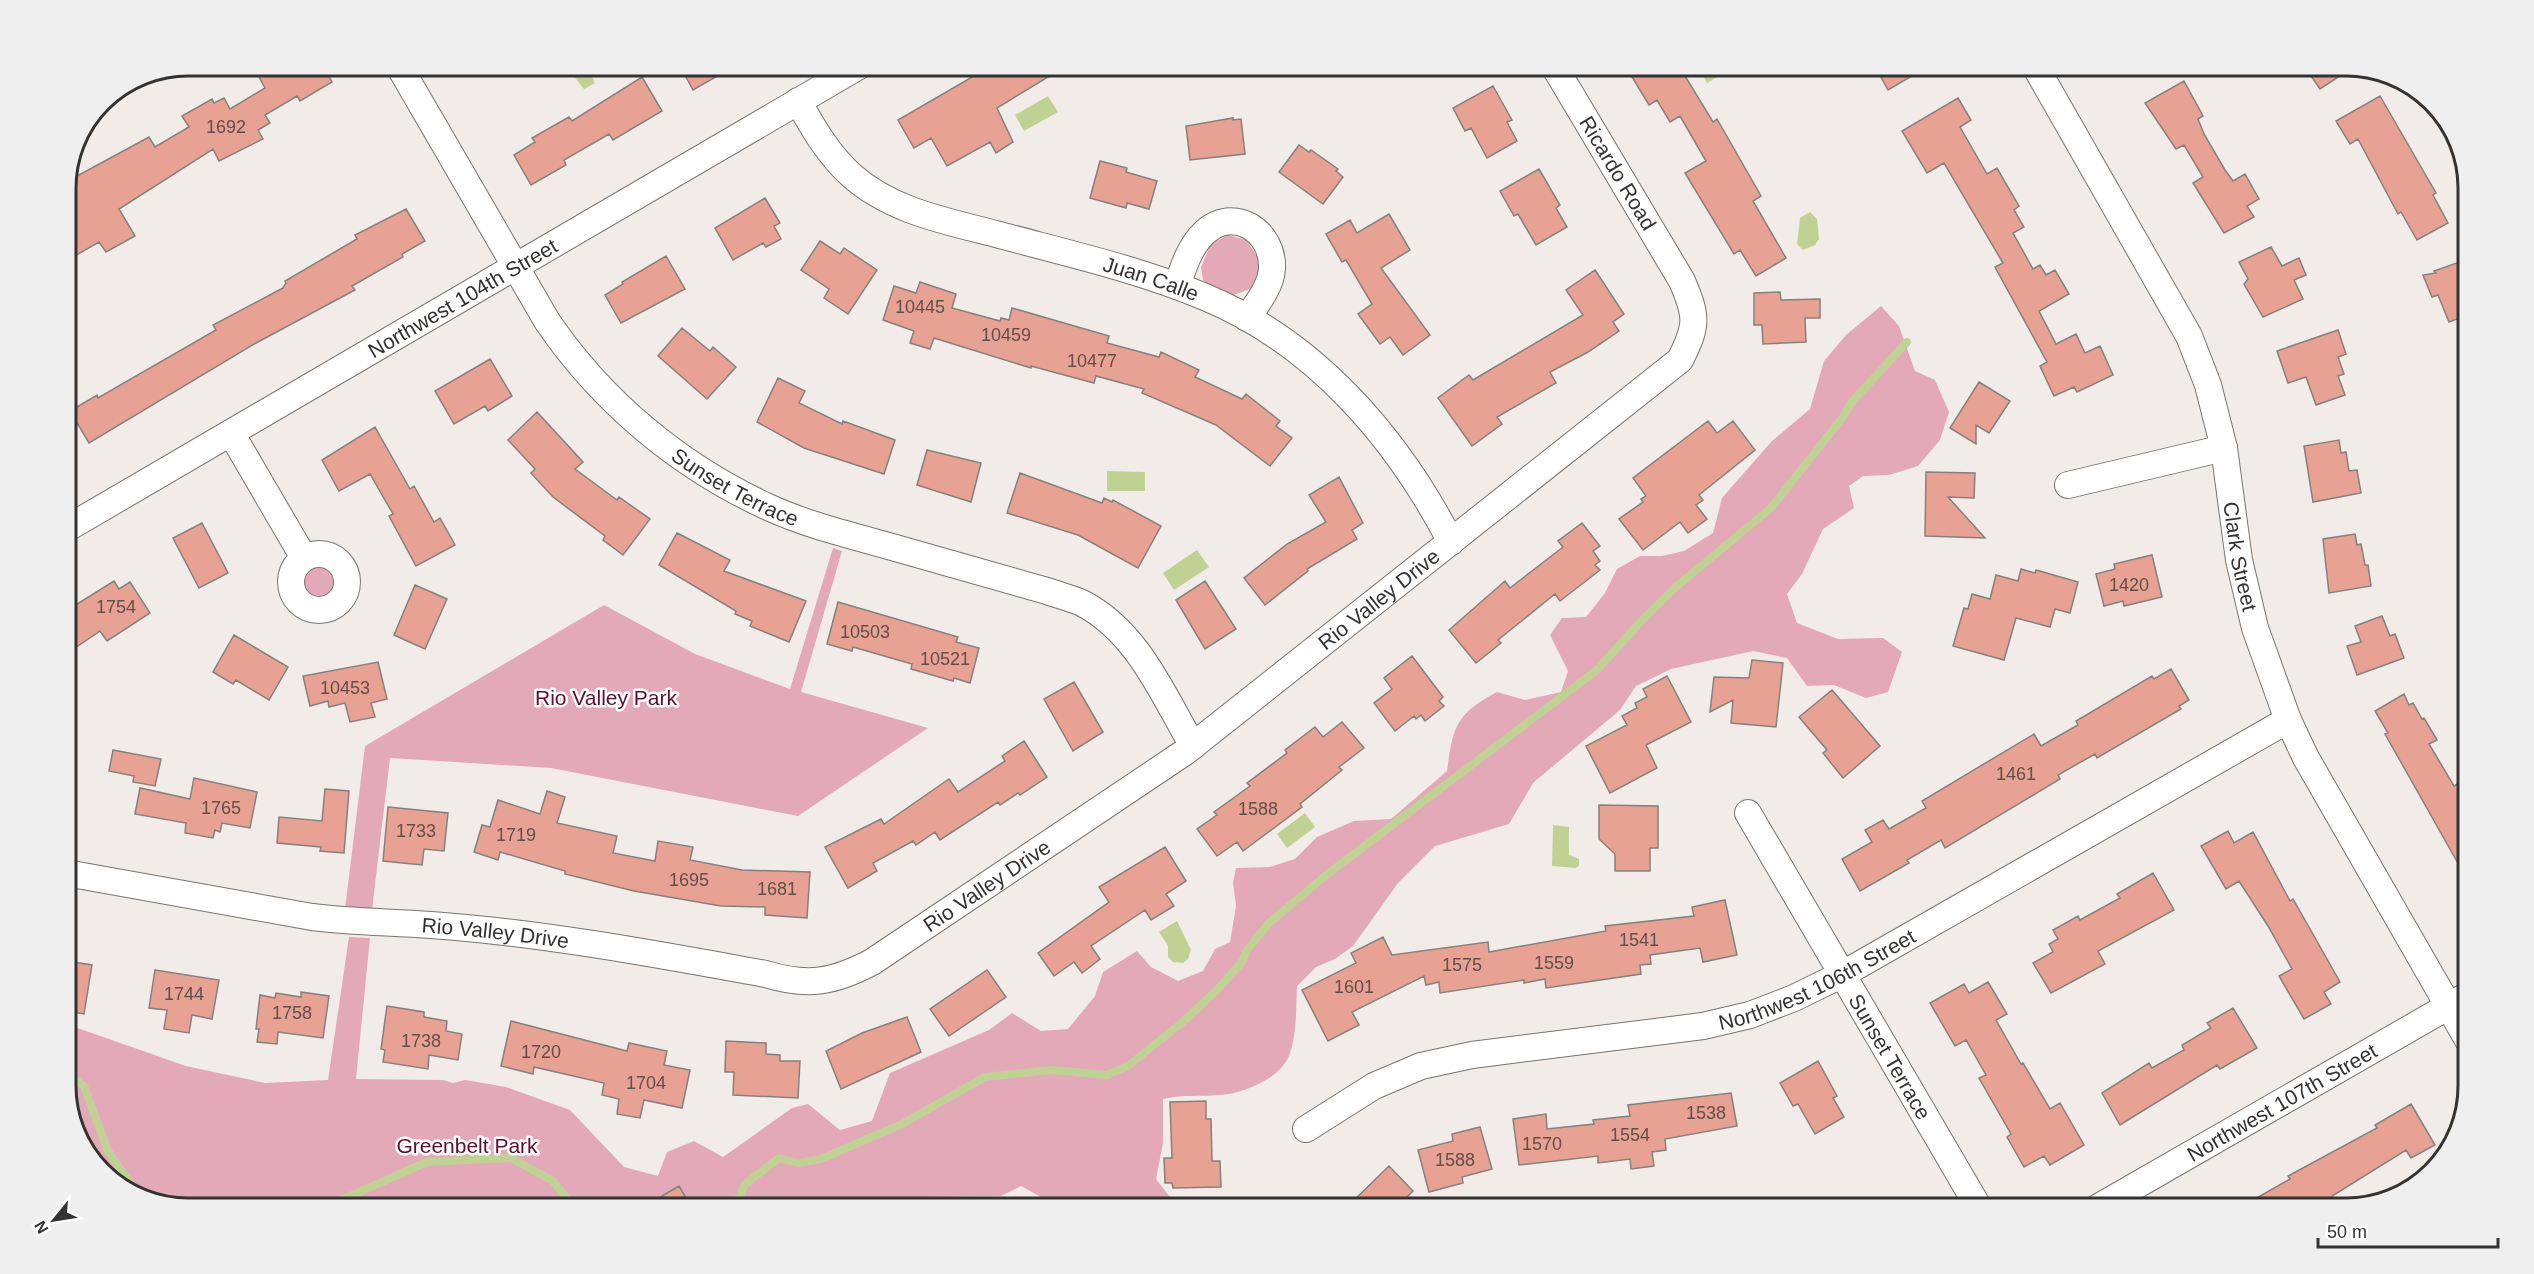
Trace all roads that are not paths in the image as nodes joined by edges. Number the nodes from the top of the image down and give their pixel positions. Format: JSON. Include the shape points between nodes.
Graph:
{"nodes":[{"id":1,"x":1560,"y":76,"type":"edge"},
{"id":2,"x":2041,"y":76,"type":"edge"},
{"id":3,"x":405,"y":77,"type":"edge"},
{"id":4,"x":840,"y":77,"type":"edge"},
{"id":5,"x":798,"y":101,"type":"junction"},
{"id":6,"x":515,"y":267,"type":"junction"},
{"id":7,"x":1682,"y":281,"type":"joint"},
{"id":8,"x":1177,"y":286,"type":"junction"},
{"id":9,"x":1247,"y":318,"type":"junction"},
{"id":10,"x":231,"y":433,"type":"junction"},
{"id":11,"x":2224,"y":448,"type":"junction"},
{"id":12,"x":2068,"y":485,"type":"dead end"},
{"id":13,"x":77,"y":523,"type":"edge"},
{"id":14,"x":1451,"y":542,"type":"junction"},
{"id":15,"x":304,"y":558,"type":"dead end"},
{"id":16,"x":2288,"y":720,"type":"junction"},
{"id":17,"x":1192,"y":746,"type":"junction"},
{"id":18,"x":1748,"y":813,"type":"dead end"},
{"id":19,"x":77,"y":875,"type":"edge"},
{"id":20,"x":1843,"y":974,"type":"junction"},
{"id":21,"x":2458,"y":1001,"type":"edge"},
{"id":22,"x":1306,"y":1129,"type":"dead end"},
{"id":23,"x":1973,"y":1198,"type":"edge"},
{"id":24,"x":2114,"y":1198,"type":"edge"}],
"edges":[{"from":1,"to":7,"type":"street","name":"Ricardo Road"},
{"from":2,"to":11,"type":"street","name":"Clark Street","via":[[2189,336],[2208,385]]},
{"from":3,"to":6,"type":"street","name":"Sunset Terrace"},
{"from":4,"to":5,"type":"street","name":"Northwest 104th Street"},
{"from":5,"to":6,"type":"street","name":"Northwest 104th Street"},
{"from":5,"to":8,"type":"street","name":"Juan Calle","via":[[825,147],[852,176],[901,207]]},
{"from":6,"to":10,"type":"street","name":"Northwest 104th Street"},
{"from":6,"to":17,"type":"street","name":"Sunset Terrace","via":[[568,352],[638,424],[679,456],[723,484],[819,526],[1082,603],[1132,643]]},
{"from":7,"to":14,"type":"street","name":"Rio Valley Drive","via":[[1693,308],[1692,336],[1680,360]]},
{"from":8,"to":9,"type":"street","name":"Juan Calle"},
{"from":8,"to":9,"type":"street","via":[[1185,261],[1203,234],[1219,222],[1235,220],[1253,226],[1268,246],[1272,271]]},
{"from":9,"to":14,"type":"street","name":"Juan Calle","via":[[1294,348],[1358,405],[1425,493]]},
{"from":10,"to":13,"type":"street","name":"Northwest 104th Street"},
{"from":10,"to":15,"type":"street"},
{"from":11,"to":12,"type":"street"},
{"from":11,"to":16,"type":"street","name":"Clark Street","via":[[2239,560],[2255,628]]},
{"from":14,"to":17,"type":"street","name":"Rio Valley Drive"},
{"from":16,"to":20,"type":"street","name":"Northwest 106th Street"},
{"from":16,"to":21,"type":"street","name":"Clark Street","via":[[2306,758]]},
{"from":17,"to":19,"type":"street","name":"Rio Valley Drive","via":[[872,962],[845,976],[823,981],[788,981],[621,948],[431,925],[351,922],[289,914]]},
{"from":18,"to":20,"type":"street","name":"Sunset Terrace"},
{"from":20,"to":22,"type":"street","name":"Northwest 106th Street","via":[[1750,1015],[1704,1026],[1472,1055],[1421,1066],[1374,1086]]},
{"from":20,"to":23,"type":"street","name":"Sunset Terrace"},
{"from":21,"to":24,"type":"street","name":"Northwest 107th Street"}]}
